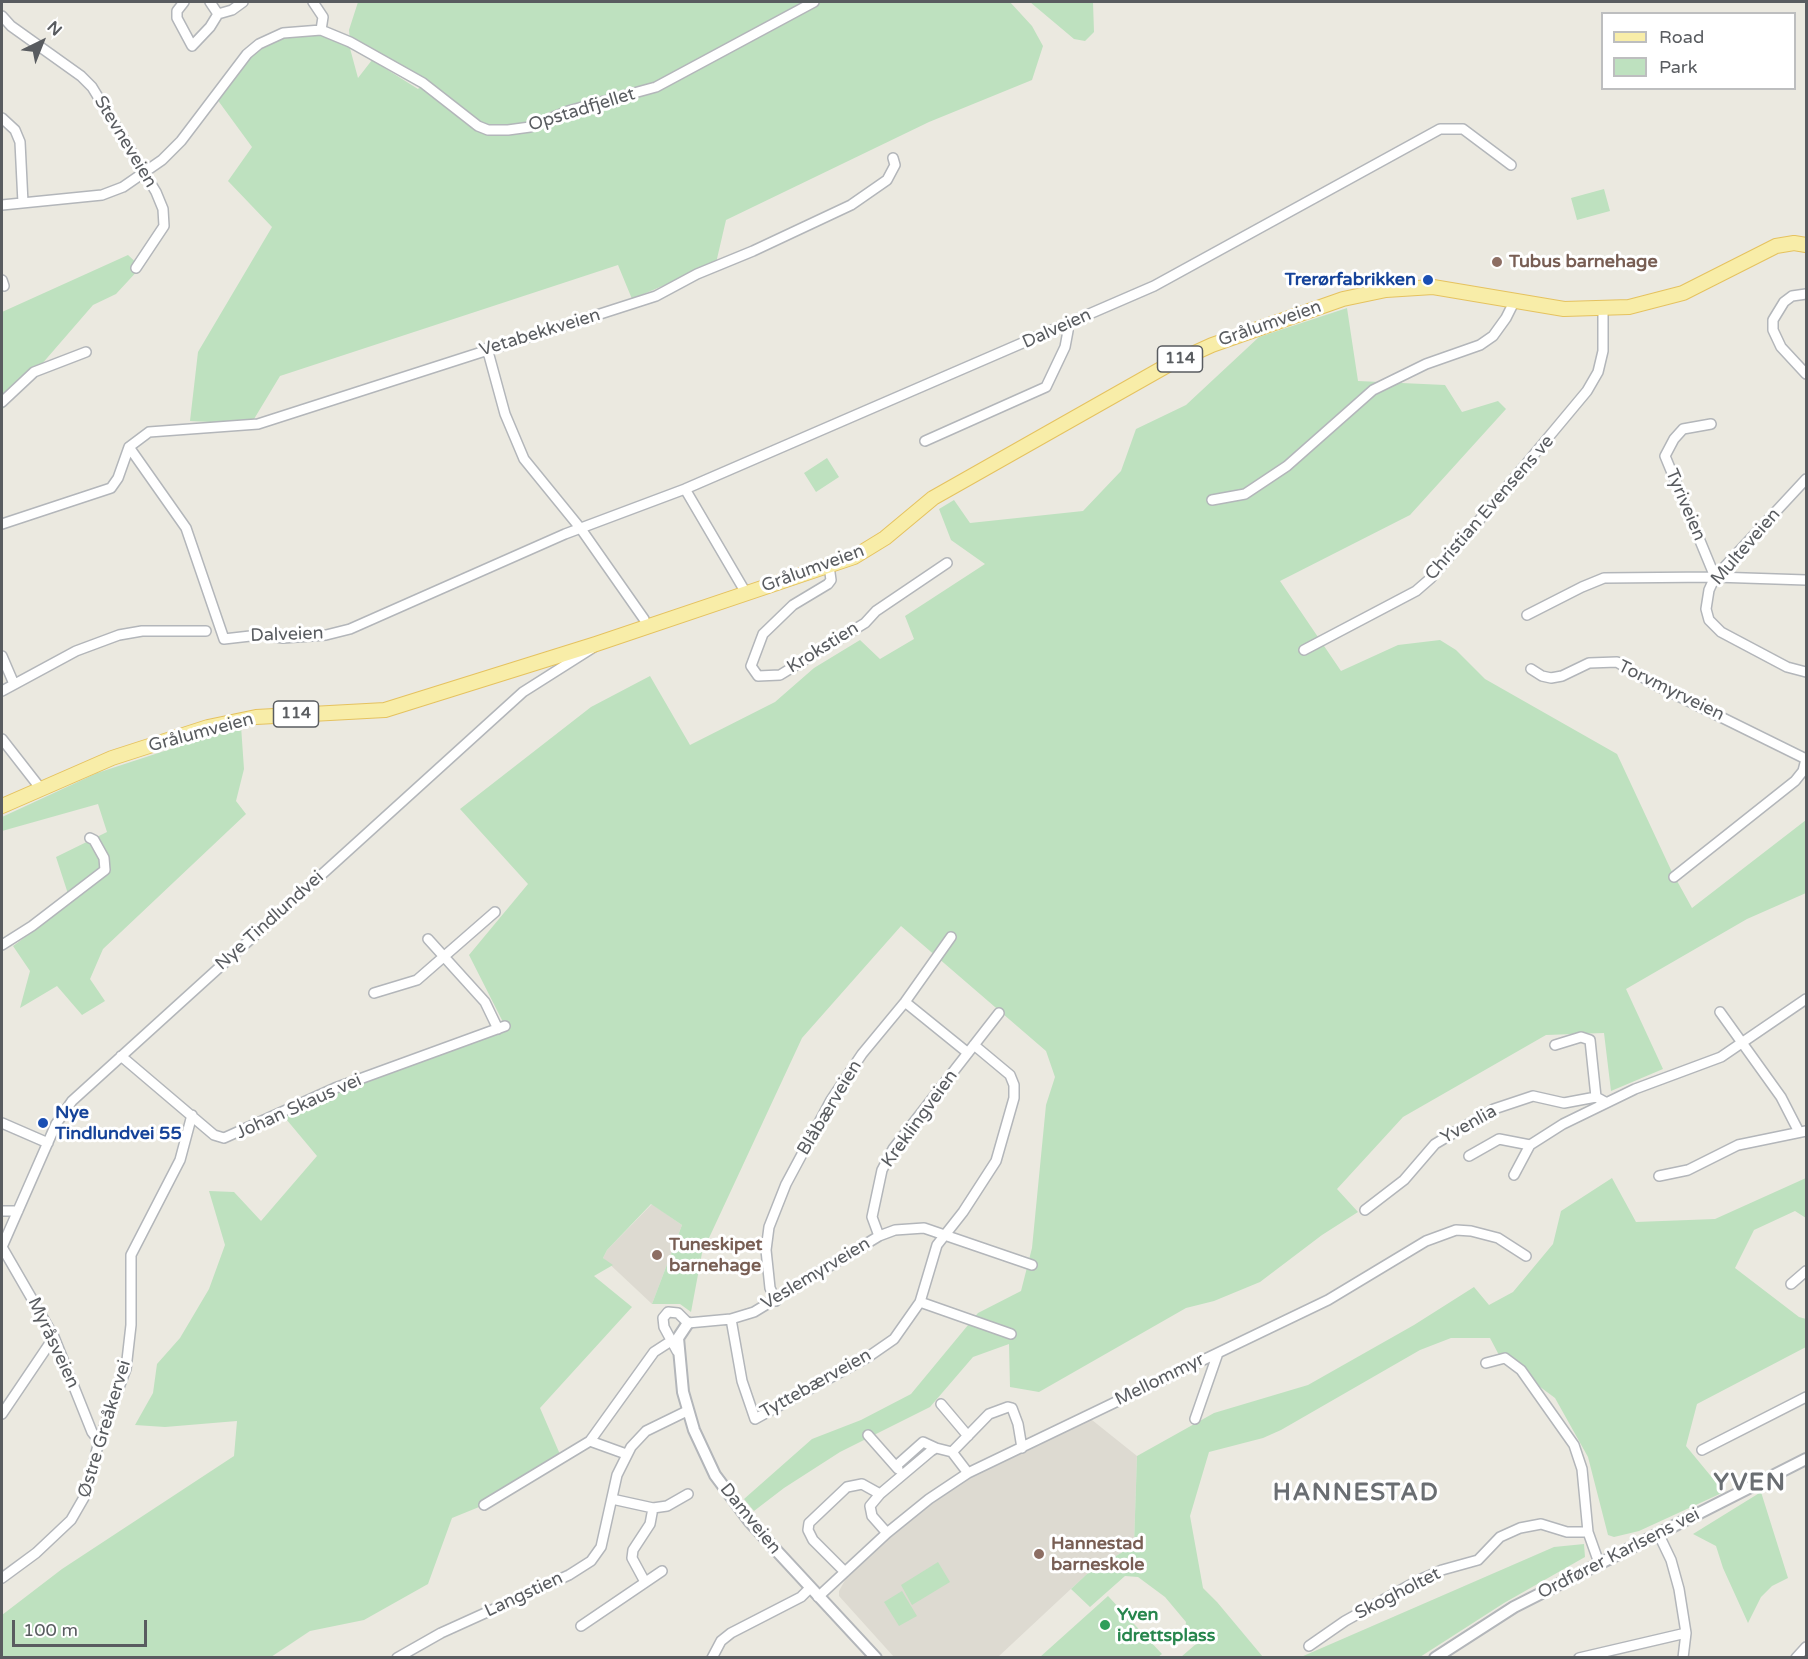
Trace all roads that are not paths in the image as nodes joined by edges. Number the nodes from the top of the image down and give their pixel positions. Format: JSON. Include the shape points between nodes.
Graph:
{"nodes":[{"id":1,"x":184,"y":2,"type":"edge"},
{"id":2,"x":210,"y":2,"type":"edge"},
{"id":3,"x":243,"y":2,"type":"edge"},
{"id":4,"x":313,"y":2,"type":"edge"},
{"id":5,"x":814,"y":2,"type":"edge"},
{"id":6,"x":218,"y":14,"type":"junction"},
{"id":7,"x":2,"y":16,"type":"edge"},
{"id":8,"x":321,"y":30,"type":"junction"},
{"id":9,"x":2,"y":117,"type":"edge"},
{"id":10,"x":893,"y":158,"type":"dead end"},
{"id":11,"x":1511,"y":165,"type":"dead end"},
{"id":12,"x":143,"y":173,"type":"junction"},
{"id":13,"x":23,"y":202,"type":"junction"},
{"id":14,"x":2,"y":204,"type":"edge"},
{"id":15,"x":1806,"y":245,"type":"edge"},
{"id":16,"x":136,"y":268,"type":"dead end"},
{"id":17,"x":1806,"y":294,"type":"edge"},
{"id":18,"x":1514,"y":302,"type":"junction"},
{"id":19,"x":1602,"y":309,"type":"junction"},
{"id":20,"x":1065,"y":325,"type":"junction"},
{"id":21,"x":488,"y":348,"type":"junction"},
{"id":22,"x":86,"y":352,"type":"dead end"},
{"id":23,"x":1806,"y":374,"type":"edge"},
{"id":24,"x":2,"y":402,"type":"edge"},
{"id":25,"x":1711,"y":423,"type":"dead end"},
{"id":26,"x":925,"y":441,"type":"dead end"},
{"id":27,"x":129,"y":447,"type":"junction"},
{"id":28,"x":1806,"y":479,"type":"edge"},
{"id":29,"x":685,"y":489,"type":"junction"},
{"id":30,"x":1212,"y":500,"type":"dead end"},
{"id":31,"x":2,"y":524,"type":"edge"},
{"id":32,"x":582,"y":529,"type":"junction"},
{"id":33,"x":947,"y":563,"type":"dead end"},
{"id":34,"x":829,"y":566,"type":"junction"},
{"id":35,"x":1715,"y":577,"type":"junction"},
{"id":36,"x":1806,"y":580,"type":"edge"},
{"id":37,"x":746,"y":593,"type":"junction"},
{"id":38,"x":1527,"y":615,"type":"dead end"},
{"id":39,"x":644,"y":619,"type":"dead end"},
{"id":40,"x":206,"y":631,"type":"dead end"},
{"id":41,"x":596,"y":644,"type":"junction"},
{"id":42,"x":1304,"y":650,"type":"dead end"},
{"id":43,"x":2,"y":656,"type":"edge"},
{"id":44,"x":1531,"y":669,"type":"dead end"},
{"id":45,"x":1806,"y":672,"type":"edge"},
{"id":46,"x":14,"y":684,"type":"junction"},
{"id":47,"x":2,"y":691,"type":"edge"},
{"id":48,"x":2,"y":739,"type":"edge"},
{"id":49,"x":1806,"y":759,"type":"edge"},
{"id":50,"x":40,"y":789,"type":"junction"},
{"id":51,"x":2,"y":806,"type":"edge"},
{"id":52,"x":90,"y":837,"type":"dead end"},
{"id":53,"x":1674,"y":877,"type":"dead end"},
{"id":54,"x":495,"y":912,"type":"dead end"},
{"id":55,"x":951,"y":937,"type":"dead end"},
{"id":56,"x":428,"y":939,"type":"dead end"},
{"id":57,"x":2,"y":945,"type":"edge"},
{"id":58,"x":444,"y":957,"type":"junction"},
{"id":59,"x":374,"y":993,"type":"dead end"},
{"id":60,"x":1806,"y":999,"type":"edge"},
{"id":61,"x":905,"y":1002,"type":"junction"},
{"id":62,"x":1720,"y":1012,"type":"dead end"},
{"id":63,"x":999,"y":1013,"type":"dead end"},
{"id":64,"x":1744,"y":1044,"type":"junction"},
{"id":65,"x":1555,"y":1045,"type":"dead end"},
{"id":66,"x":971,"y":1049,"type":"junction"},
{"id":67,"x":122,"y":1056,"type":"junction"},
{"id":68,"x":1600,"y":1100,"type":"junction"},
{"id":69,"x":192,"y":1115,"type":"junction"},
{"id":70,"x":2,"y":1123,"type":"edge"},
{"id":71,"x":1803,"y":1131,"type":"edge"},
{"id":72,"x":48,"y":1143,"type":"junction"},
{"id":73,"x":1530,"y":1145,"type":"junction"},
{"id":74,"x":1469,"y":1156,"type":"dead end"},
{"id":75,"x":1514,"y":1175,"type":"dead end"},
{"id":76,"x":1659,"y":1176,"type":"dead end"},
{"id":77,"x":1365,"y":1210,"type":"dead end"},
{"id":78,"x":2,"y":1211,"type":"edge"},
{"id":79,"x":18,"y":1211,"type":"junction"},
{"id":80,"x":943,"y":1234,"type":"junction"},
{"id":81,"x":879,"y":1236,"type":"junction"},
{"id":82,"x":2,"y":1247,"type":"edge"},
{"id":83,"x":1526,"y":1256,"type":"dead end"},
{"id":84,"x":1032,"y":1265,"type":"dead end"},
{"id":85,"x":1806,"y":1271,"type":"edge"},
{"id":86,"x":1791,"y":1284,"type":"dead end"},
{"id":87,"x":776,"y":1301,"type":"junction"},
{"id":88,"x":920,"y":1302,"type":"junction"},
{"id":89,"x":731,"y":1319,"type":"junction"},
{"id":90,"x":688,"y":1323,"type":"junction"},
{"id":91,"x":1011,"y":1334,"type":"dead end"},
{"id":92,"x":54,"y":1337,"type":"junction"},
{"id":93,"x":674,"y":1346,"type":"junction"},
{"id":94,"x":1218,"y":1353,"type":"junction"},
{"id":95,"x":1486,"y":1363,"type":"dead end"},
{"id":96,"x":1806,"y":1397,"type":"edge"},
{"id":97,"x":941,"y":1404,"type":"dead end"},
{"id":98,"x":687,"y":1411,"type":"junction"},
{"id":99,"x":2,"y":1414,"type":"edge"},
{"id":100,"x":1195,"y":1419,"type":"dead end"},
{"id":101,"x":868,"y":1435,"type":"dead end"},
{"id":102,"x":968,"y":1437,"type":"junction"},
{"id":103,"x":99,"y":1441,"type":"junction"},
{"id":104,"x":590,"y":1441,"type":"junction"},
{"id":105,"x":1022,"y":1448,"type":"junction"},
{"id":106,"x":1702,"y":1450,"type":"dead end"},
{"id":107,"x":952,"y":1452,"type":"junction"},
{"id":108,"x":626,"y":1454,"type":"junction"},
{"id":109,"x":1806,"y":1459,"type":"edge"},
{"id":110,"x":899,"y":1470,"type":"junction"},
{"id":111,"x":968,"y":1473,"type":"junction"},
{"id":112,"x":688,"y":1494,"type":"dead end"},
{"id":113,"x":880,"y":1494,"type":"junction"},
{"id":114,"x":612,"y":1499,"type":"junction"},
{"id":115,"x":484,"y":1506,"type":"dead end"},
{"id":116,"x":653,"y":1508,"type":"junction"},
{"id":117,"x":1588,"y":1532,"type":"junction"},
{"id":118,"x":887,"y":1533,"type":"junction"},
{"id":119,"x":1659,"y":1534,"type":"junction"},
{"id":120,"x":1599,"y":1563,"type":"junction"},
{"id":121,"x":662,"y":1571,"type":"dead end"},
{"id":122,"x":844,"y":1572,"type":"junction"},
{"id":123,"x":2,"y":1578,"type":"edge"},
{"id":124,"x":645,"y":1582,"type":"junction"},
{"id":125,"x":810,"y":1588,"type":"junction"},
{"id":126,"x":818,"y":1597,"type":"junction"},
{"id":127,"x":581,"y":1626,"type":"dead end"},
{"id":128,"x":1686,"y":1633,"type":"junction"},
{"id":129,"x":1309,"y":1646,"type":"dead end"},
{"id":130,"x":1806,"y":1647,"type":"edge"},
{"id":131,"x":397,"y":1658,"type":"edge"},
{"id":132,"x":711,"y":1658,"type":"edge"},
{"id":133,"x":876,"y":1658,"type":"edge"},
{"id":134,"x":1435,"y":1658,"type":"edge"},
{"id":135,"x":1579,"y":1658,"type":"edge"},
{"id":136,"x":1683,"y":1658,"type":"edge"},
{"id":137,"x":1796,"y":1658,"type":"edge"}],
"edges":[{"from":1,"to":6,"type":"street","via":[[177,18],[192,46]]},
{"from":2,"to":6,"type":"street"},
{"from":3,"to":6,"type":"street"},
{"from":4,"to":8,"type":"street","via":[[323,17]]},
{"from":5,"to":8,"type":"street","name":"Opstadfjellet","via":[[656,87],[568,111],[530,128],[508,130],[478,126],[423,84]]},
{"from":7,"to":12,"type":"street","name":"Stevneveien","via":[[92,87]]},
{"from":8,"to":12,"type":"street","name":"Opstadfjellet","via":[[283,33],[258,44],[181,141]]},
{"from":9,"to":13,"type":"street","via":[[20,142]]},
{"from":10,"to":21,"type":"street","name":"Vetabekkveien","via":[[892,172],[877,188],[851,205],[753,251],[656,296]]},
{"from":11,"to":20,"type":"street","name":"Dalveien","via":[[1463,129],[1440,129],[1154,286]]},
{"from":12,"to":13,"type":"street","name":"Opstadfjellet","via":[[113,192]]},
{"from":12,"to":16,"type":"street","name":"Stevneveien","via":[[164,209],[164,226]]},
{"from":13,"to":14,"type":"street","name":"Opstadfjellet"},
{"from":15,"to":19,"type":"main road","name":"Grålumveien","number":"114","via":[[1785,244],[1767,249],[1671,298]]},
{"from":17,"to":23,"type":"street","via":[[1784,302],[1773,320],[1773,330],[1781,347]]},
{"from":18,"to":19,"type":"main road","name":"Grålumveien","number":"114","via":[[1564,309]]},
{"from":18,"to":30,"type":"street","via":[[1493,336],[1373,390],[1287,466],[1245,494]]},
{"from":18,"to":34,"type":"main road","name":"Grålumveien","number":"114","via":[[1433,287],[1371,292],[1212,345],[1160,369],[933,498],[869,548]]},
{"from":19,"to":42,"type":"street","name":"Christian Evensens ve","via":[[1603,351],[1587,392],[1431,578],[1416,591]]},
{"from":20,"to":26,"type":"street","via":[[1065,347],[1046,387]]},
{"from":20,"to":29,"type":"street","name":"Dalveien"},
{"from":21,"to":27,"type":"street","name":"Vetabekkveien","via":[[258,424],[149,432]]},
{"from":21,"to":32,"type":"street","via":[[505,414],[524,459]]},
{"from":22,"to":24,"type":"street","via":[[34,372]]},
{"from":25,"to":35,"type":"street","name":"Tyriveien","via":[[1683,429],[1665,456]]},
{"from":27,"to":31,"type":"street","via":[[111,488]]},
{"from":27,"to":32,"type":"street","name":"Dalveien","via":[[186,528],[224,639],[259,635],[308,637],[351,629]]},
{"from":28,"to":35,"type":"street","name":"Multeveien"},
{"from":29,"to":32,"type":"street","name":"Dalveien"},
{"from":29,"to":37,"type":"street","name":"Grålumveien"},
{"from":32,"to":39,"type":"street"},
{"from":33,"to":34,"type":"street","name":"Krokstien","via":[[865,622],[780,675],[758,676],[751,666],[763,634],[793,605],[828,584]]},
{"from":34,"to":37,"type":"main road","name":"Grålumveien","number":"114"},
{"from":35,"to":36,"type":"street"},
{"from":35,"to":38,"type":"street","via":[[1604,578]]},
{"from":35,"to":45,"type":"street","name":"Multeveien","via":[[1708,590],[1706,609],[1714,626],[1787,667]]},
{"from":37,"to":41,"type":"main road","name":"Grålumveien","number":"114"},
{"from":40,"to":46,"type":"street","via":[[119,635],[76,651]]},
{"from":41,"to":50,"type":"main road","name":"Grålumveien","number":"114","via":[[385,710],[229,721],[112,758]]},
{"from":41,"to":67,"type":"street","name":"Nye Tindlundvei","via":[[588,653],[523,692]]},
{"from":43,"to":46,"type":"street"},
{"from":44,"to":49,"type":"street","name":"Torvmyrveien","via":[[1551,678],[1589,663],[1617,662]]},
{"from":46,"to":47,"type":"street"},
{"from":48,"to":50,"type":"street"},
{"from":49,"to":53,"type":"street","via":[[1795,781]]},
{"from":50,"to":51,"type":"main road","name":"Grålumveien","number":"114"},
{"from":52,"to":57,"type":"street","via":[[104,858],[105,870]]},
{"from":54,"to":58,"type":"street"},
{"from":55,"to":61,"type":"street","name":"Blåbærveien"},
{"from":56,"to":58,"type":"street","name":"Johan Skaus vei"},
{"from":58,"to":59,"type":"street","via":[[417,980]]},
{"from":58,"to":69,"type":"street","name":"Johan Skaus vei","via":[[485,1002],[501,1028],[335,1088],[231,1137],[219,1137]]},
{"from":60,"to":64,"type":"street","name":"Yvenlia"},
{"from":61,"to":66,"type":"street","name":"Tyttebærveien"},
{"from":61,"to":87,"type":"street","name":"Blåbærveien","via":[[831,1100],[786,1184],[769,1227],[766,1250],[770,1288]]},
{"from":62,"to":64,"type":"street"},
{"from":63,"to":66,"type":"street","name":"Kreklingveien"},
{"from":64,"to":68,"type":"street","name":"Yvenlia","via":[[1721,1057]]},
{"from":64,"to":71,"type":"street"},
{"from":65,"to":68,"type":"street","via":[[1581,1037],[1590,1040]]},
{"from":66,"to":80,"type":"street","name":"Tyttebærveien","via":[[1010,1075],[1014,1098],[996,1161],[963,1212]]},
{"from":66,"to":81,"type":"street","name":"Kreklingveien","via":[[893,1149],[882,1170],[872,1217]]},
{"from":67,"to":69,"type":"street","name":"Johan Skaus vei"},
{"from":67,"to":72,"type":"street","name":"Nye Tindlundvei","via":[[72,1101]]},
{"from":68,"to":73,"type":"street","name":"Yvenlia"},
{"from":68,"to":77,"type":"street","name":"Yvenlia","via":[[1564,1103],[1533,1096],[1494,1109],[1435,1144],[1404,1180]]},
{"from":69,"to":103,"type":"street","name":"Østre Greåkervei","via":[[180,1160],[131,1255],[128,1362]]},
{"from":70,"to":72,"type":"street"},
{"from":71,"to":76,"type":"street","via":[[1738,1145],[1688,1170]]},
{"from":72,"to":79,"type":"street","name":"Nye Tindlundvei"},
{"from":73,"to":74,"type":"street","name":"Yvenlia","via":[[1499,1139]]},
{"from":73,"to":75,"type":"street"},
{"from":78,"to":79,"type":"street"},
{"from":79,"to":82,"type":"street","name":"Nye Tindlundvei"},
{"from":80,"to":81,"type":"street","name":"Veslemyrveien","via":[[911,1228]]},
{"from":80,"to":84,"type":"street"},
{"from":80,"to":88,"type":"street","name":"Tyttebærveien"},
{"from":81,"to":87,"type":"street","name":"Veslemyrveien"},
{"from":82,"to":92,"type":"street","name":"Myråsveien"},
{"from":83,"to":94,"type":"street","name":"Mellommyr","via":[[1498,1239],[1471,1231],[1440,1235],[1354,1287]]},
{"from":85,"to":86,"type":"street"},
{"from":87,"to":89,"type":"street","name":"Veslemyrveien"},
{"from":88,"to":89,"type":"street","name":"Tyttebærveien","via":[[886,1344],[755,1419],[740,1372]]},
{"from":88,"to":91,"type":"street"},
{"from":89,"to":90,"type":"street","name":"Veslemyrveien"},
{"from":90,"to":93,"type":"street"},
{"from":90,"to":93,"type":"street","name":"Damveien","via":[[678,1313],[665,1314],[664,1327]]},
{"from":92,"to":99,"type":"street"},
{"from":92,"to":103,"type":"street","name":"Myråsveien"},
{"from":93,"to":98,"type":"street","name":"Damveien"},
{"from":93,"to":104,"type":"street","via":[[654,1352]]},
{"from":94,"to":100,"type":"street"},
{"from":94,"to":105,"type":"street","name":"Mellommyr"},
{"from":95,"to":117,"type":"street","via":[[1505,1358],[1521,1370],[1574,1444],[1582,1469]]},
{"from":96,"to":106,"type":"street"},
{"from":97,"to":102,"type":"street"},
{"from":98,"to":108,"type":"street","name":"Langstien","via":[[646,1431]]},
{"from":98,"to":125,"type":"street","name":"Damveien","via":[[703,1452],[726,1493]]},
{"from":101,"to":110,"type":"street"},
{"from":102,"to":105,"type":"street","via":[[990,1414],[1008,1407],[1018,1424]]},
{"from":102,"to":107,"type":"street"},
{"from":103,"to":123,"type":"street","name":"Østre Greåkervei","via":[[80,1508],[36,1553]]},
{"from":104,"to":108,"type":"street"},
{"from":104,"to":115,"type":"street"},
{"from":105,"to":111,"type":"street","name":"Mellommyr"},
{"from":107,"to":110,"type":"street","via":[[923,1442]]},
{"from":107,"to":111,"type":"street"},
{"from":108,"to":114,"type":"street","name":"Langstien"},
{"from":109,"to":119,"type":"street","name":"Ordfører Karlsens vei"},
{"from":110,"to":113,"type":"street"},
{"from":111,"to":118,"type":"street","name":"Mellommyr"},
{"from":112,"to":116,"type":"street","via":[[667,1506]]},
{"from":113,"to":118,"type":"street","via":[[870,1511]]},
{"from":113,"to":122,"type":"street","via":[[862,1484],[847,1488],[807,1526],[813,1540]]},
{"from":114,"to":116,"type":"street"},
{"from":114,"to":131,"type":"street","name":"Langstien","via":[[601,1547],[591,1561]]},
{"from":116,"to":124,"type":"street","via":[[650,1524],[632,1558]]},
{"from":117,"to":120,"type":"street"},
{"from":117,"to":129,"type":"street","name":"Skogholtet","via":[[1567,1532],[1541,1524],[1520,1527],[1500,1537],[1478,1560],[1419,1580]]},
{"from":118,"to":122,"type":"street","name":"Mellommyr"},
{"from":119,"to":120,"type":"street","name":"Ordfører Karlsens vei"},
{"from":119,"to":128,"type":"street","via":[[1676,1579]]},
{"from":120,"to":134,"type":"street","name":"Ordfører Karlsens vei","via":[[1514,1607]]},
{"from":121,"to":124,"type":"street"},
{"from":122,"to":126,"type":"street","name":"Mellommyr"},
{"from":124,"to":127,"type":"street"},
{"from":125,"to":126,"type":"street","name":"Damveien"},
{"from":125,"to":132,"type":"street","via":[[801,1597],[731,1633]]},
{"from":126,"to":133,"type":"street","name":"Damveien"},
{"from":128,"to":135,"type":"street"},
{"from":128,"to":136,"type":"street"},
{"from":130,"to":137,"type":"street"}]}
